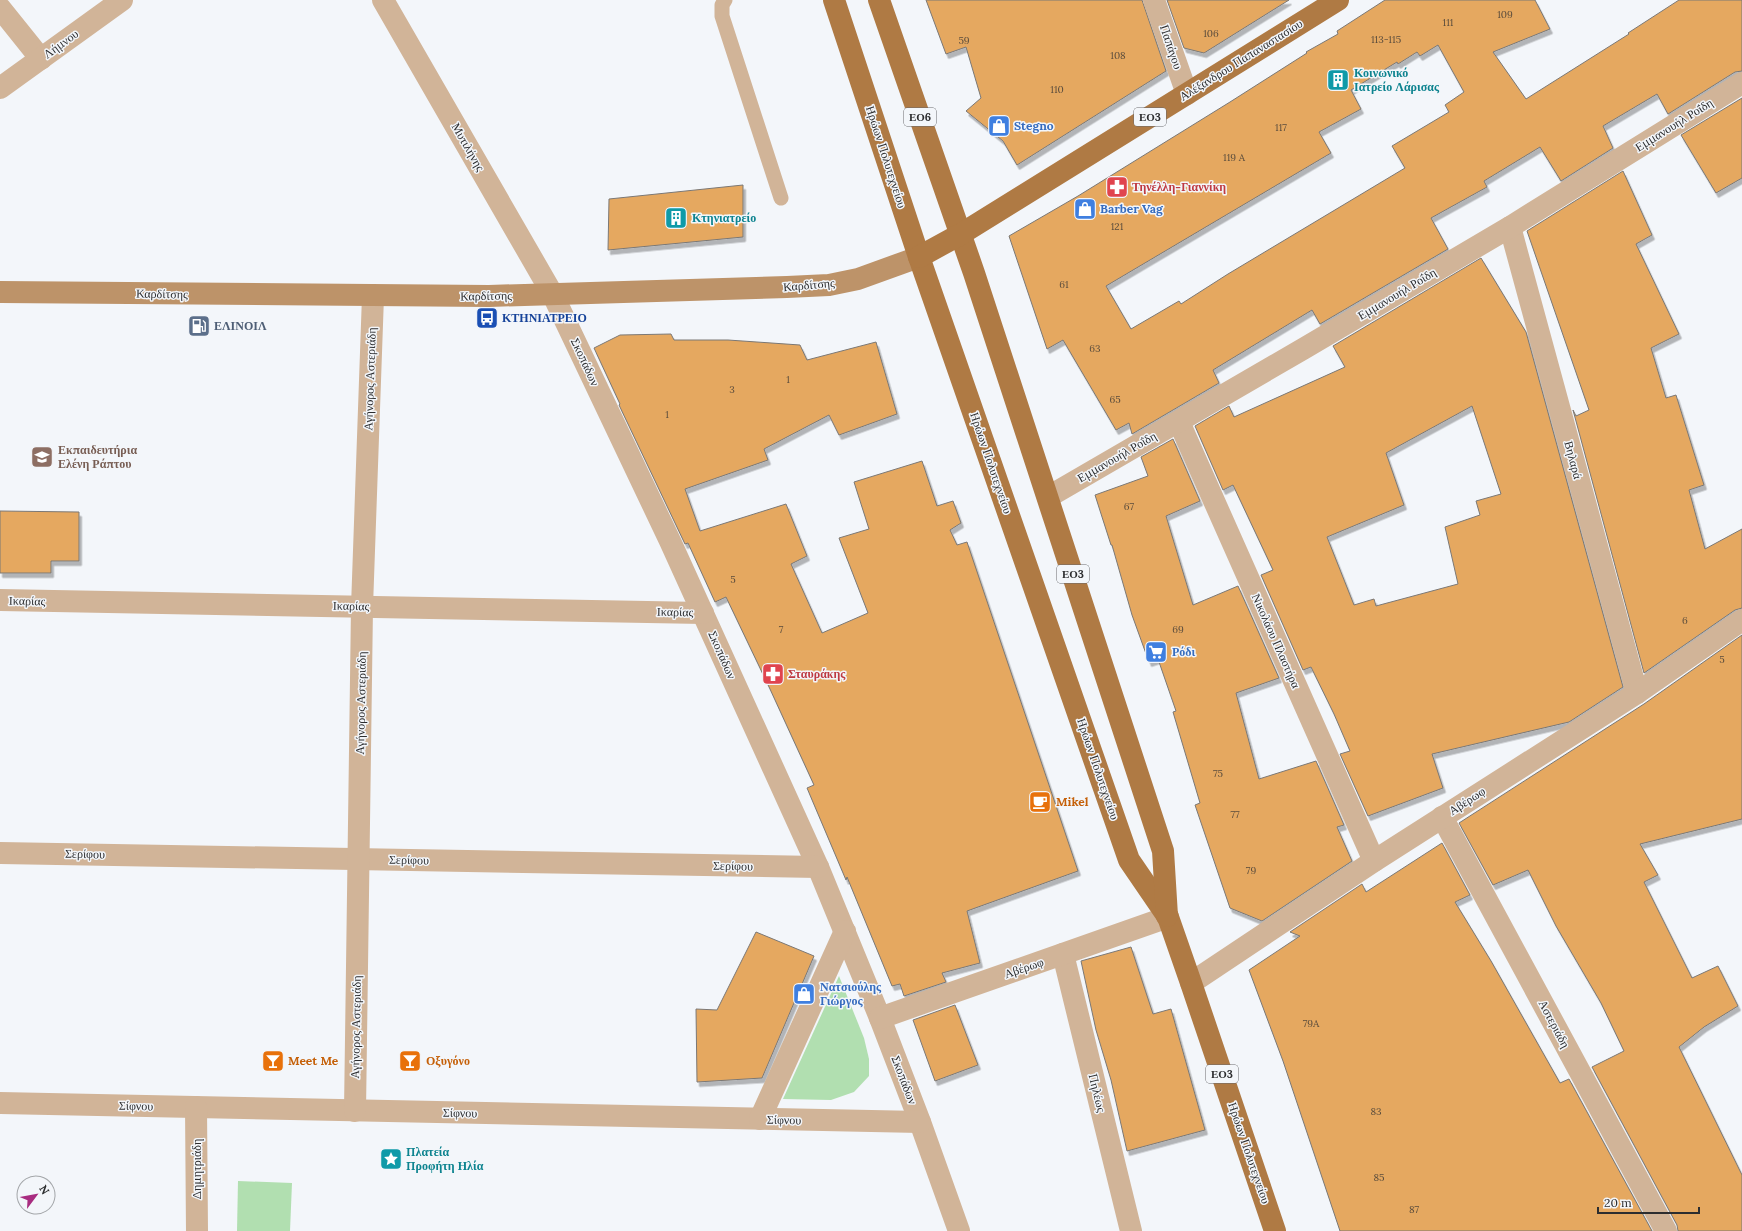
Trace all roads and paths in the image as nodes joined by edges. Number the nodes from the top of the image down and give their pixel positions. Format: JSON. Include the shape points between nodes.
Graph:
{"nodes":[{"id":1,"x":122,"y":0,"type":"edge"},
{"id":2,"x":383,"y":0,"type":"edge"},
{"id":3,"x":725,"y":0,"type":"edge"},
{"id":4,"x":834,"y":0,"type":"edge"},
{"id":5,"x":879,"y":0,"type":"edge"},
{"id":6,"x":1154,"y":0,"type":"edge"},
{"id":7,"x":1338,"y":0,"type":"edge"},
{"id":8,"x":0,"y":8,"type":"edge"},
{"id":9,"x":40,"y":59,"type":"junction"},
{"id":10,"x":1742,"y":83,"type":"edge"},
{"id":11,"x":0,"y":88,"type":"edge"},
{"id":12,"x":1187,"y":94,"type":"junction"},
{"id":13,"x":781,"y":198,"type":"dead end"},
{"id":14,"x":1510,"y":227,"type":"junction"},
{"id":15,"x":961,"y":234,"type":"junction"},
{"id":16,"x":919,"y":257,"type":"junction"},
{"id":17,"x":0,"y":292,"type":"edge"},
{"id":18,"x":553,"y":295,"type":"junction"},
{"id":19,"x":373,"y":296,"type":"junction"},
{"id":20,"x":1178,"y":422,"type":"junction"},
{"id":21,"x":1048,"y":497,"type":"junction"},
{"id":22,"x":0,"y":600,"type":"edge"},
{"id":23,"x":362,"y":607,"type":"junction"},
{"id":24,"x":703,"y":612,"type":"junction"},
{"id":25,"x":1742,"y":620,"type":"edge"},
{"id":26,"x":1637,"y":693,"type":"junction"},
{"id":27,"x":1442,"y":817,"type":"junction"},
{"id":28,"x":0,"y":853,"type":"edge"},
{"id":29,"x":358,"y":859,"type":"junction"},
{"id":30,"x":1374,"y":861,"type":"junction"},
{"id":31,"x":818,"y":867,"type":"junction"},
{"id":32,"x":1168,"y":917,"type":"junction"},
{"id":33,"x":845,"y":931,"type":"junction"},
{"id":34,"x":1063,"y":954,"type":"junction"},
{"id":35,"x":1191,"y":983,"type":"junction"},
{"id":36,"x":880,"y":1018,"type":"junction"},
{"id":37,"x":0,"y":1103,"type":"edge"},
{"id":38,"x":196,"y":1107,"type":"junction"},
{"id":39,"x":355,"y":1110,"type":"junction"},
{"id":40,"x":760,"y":1119,"type":"junction"},
{"id":41,"x":920,"y":1122,"type":"junction"},
{"id":42,"x":197,"y":1231,"type":"edge"},
{"id":43,"x":959,"y":1231,"type":"edge"},
{"id":44,"x":1131,"y":1231,"type":"edge"},
{"id":45,"x":1275,"y":1231,"type":"edge"},
{"id":46,"x":1666,"y":1231,"type":"edge"}],
"edges":[{"from":1,"to":9,"type":"street","name":"Λήμνου"},
{"from":2,"to":18,"type":"street","name":"Μυτιλήνης"},
{"from":3,"to":13,"type":"lane","via":[[722,5],[722,16]]},
{"from":4,"to":16,"type":"main road","name":"Ηρώων Πολυτεχνείου","number":"ΕΟ3"},
{"from":5,"to":15,"type":"main road","name":"Ηρώων Πολυτεχνείου","number":"ΕΟ6"},
{"from":6,"to":12,"type":"street","name":"Παπάγου"},
{"from":7,"to":12,"type":"main road","name":"Αλέξανδρου Παπαναστασίου","number":"ΕΟ3"},
{"from":8,"to":9,"type":"street"},
{"from":9,"to":11,"type":"street","name":"Λήμνου"},
{"from":10,"to":14,"type":"street","name":"Εμμανουήλ Ροΐδη"},
{"from":12,"to":15,"type":"main road","name":"Αλέξανδρου Παπαναστασίου","number":"ΕΟ3"},
{"from":14,"to":20,"type":"street","name":"Εμμανουήλ Ροΐδη"},
{"from":14,"to":26,"type":"street","name":"Βηλαρά"},
{"from":15,"to":16,"type":"main road","name":"Καρδίτσης"},
{"from":15,"to":21,"type":"main road","name":"Ηρώων Πολυτεχνείου","number":"ΕΟ3"},
{"from":16,"to":18,"type":"main road","name":"Καρδίτσης","via":[[863,277],[829,285]]},
{"from":16,"to":32,"type":"main road","name":"Ηρώων Πολυτεχνείου","number":"ΕΟ3","via":[[1130,860]]},
{"from":17,"to":19,"type":"main road","name":"Καρδίτσης"},
{"from":18,"to":19,"type":"main road","name":"Καρδίτσης"},
{"from":18,"to":24,"type":"street","name":"Σκοπάδων"},
{"from":19,"to":23,"type":"street","name":"Αγήνορος Αστεριάδη"},
{"from":20,"to":21,"type":"street","name":"Εμμανουήλ Ροΐδη"},
{"from":20,"to":30,"type":"street","name":"Νικολάου Πλαστήρα"},
{"from":21,"to":32,"type":"main road","name":"Ηρώων Πολυτεχνείου","number":"ΕΟ3","via":[[1163,851]]},
{"from":22,"to":23,"type":"street","name":"Ικαρίας"},
{"from":23,"to":24,"type":"street","name":"Ικαρίας"},
{"from":23,"to":29,"type":"street","name":"Αγήνορος Αστεριάδη"},
{"from":24,"to":31,"type":"street","name":"Σκοπάδων"},
{"from":25,"to":26,"type":"street","name":"Αβέρωφ"},
{"from":26,"to":27,"type":"street","name":"Αβέρωφ"},
{"from":27,"to":30,"type":"street","name":"Αβέρωφ"},
{"from":27,"to":46,"type":"street","name":"Αστεριάδη"},
{"from":28,"to":29,"type":"street","name":"Σερίφου"},
{"from":29,"to":31,"type":"street","name":"Σερίφου"},
{"from":29,"to":39,"type":"street","name":"Αγήνορος Αστεριάδη"},
{"from":30,"to":35,"type":"street","name":"Αβέρωφ"},
{"from":31,"to":33,"type":"street","name":"Σκοπάδων"},
{"from":32,"to":34,"type":"street","name":"Αβέρωφ"},
{"from":32,"to":35,"type":"main road","name":"Ηρώων Πολυτεχνείου","number":"ΕΟ3"},
{"from":33,"to":36,"type":"street","name":"Σκοπάδων"},
{"from":33,"to":40,"type":"street"},
{"from":34,"to":36,"type":"street","name":"Αβέρωφ"},
{"from":34,"to":44,"type":"street","name":"Πηλέως"},
{"from":35,"to":45,"type":"main road","name":"Ηρώων Πολυτεχνείου","number":"ΕΟ3"},
{"from":36,"to":41,"type":"street","name":"Σκοπάδων"},
{"from":37,"to":38,"type":"street","name":"Σίφνου"},
{"from":38,"to":39,"type":"street","name":"Σίφνου"},
{"from":38,"to":42,"type":"street","name":"Δημητριάδη"},
{"from":39,"to":40,"type":"street","name":"Σίφνου"},
{"from":40,"to":41,"type":"street","name":"Σίφνου"},
{"from":41,"to":43,"type":"street","name":"Σκοπάδων"}]}
